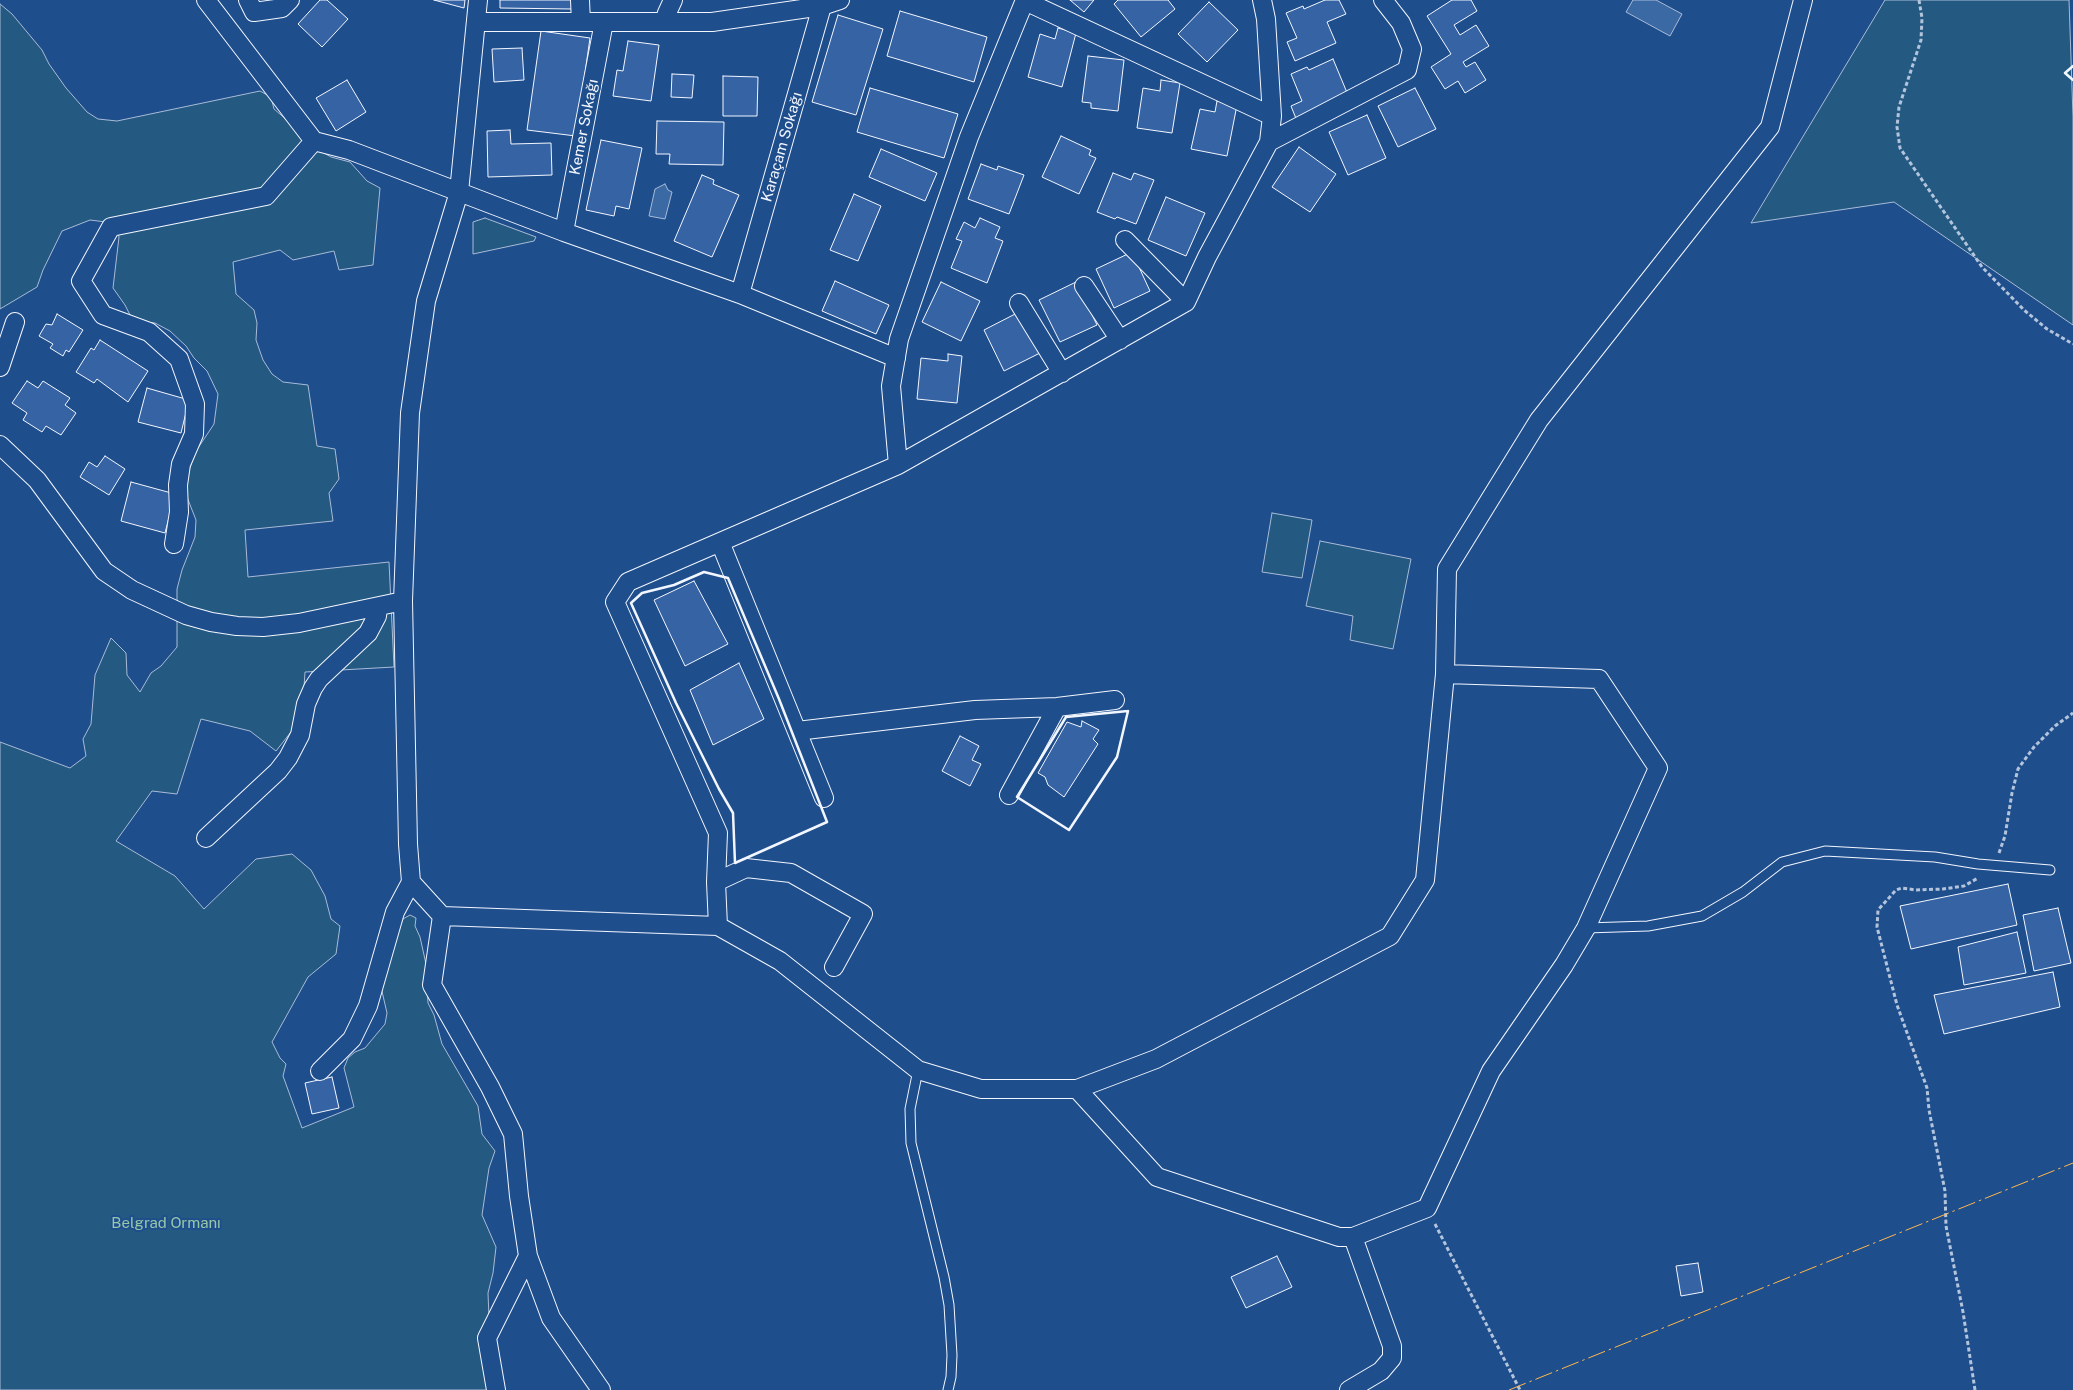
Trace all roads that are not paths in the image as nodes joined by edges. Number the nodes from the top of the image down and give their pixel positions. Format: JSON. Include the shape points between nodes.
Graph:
{"nodes":[{"id":1,"x":206,"y":0,"type":"edge"},
{"id":2,"x":248,"y":0,"type":"edge"},
{"id":3,"x":290,"y":0,"type":"edge"},
{"id":4,"x":478,"y":0,"type":"edge"},
{"id":5,"x":580,"y":0,"type":"edge"},
{"id":6,"x":673,"y":0,"type":"edge"},
{"id":7,"x":840,"y":0,"type":"edge"},
{"id":8,"x":1262,"y":0,"type":"edge"},
{"id":9,"x":1383,"y":0,"type":"edge"},
{"id":10,"x":1803,"y":0,"type":"edge"},
{"id":11,"x":1025,"y":1,"type":"edge"},
{"id":12,"x":822,"y":3,"type":"edge"},
{"id":13,"x":476,"y":22,"type":"junction"},
{"id":14,"x":581,"y":22,"type":"junction"},
{"id":15,"x":604,"y":22,"type":"junction"},
{"id":16,"x":664,"y":22,"type":"junction"},
{"id":17,"x":1272,"y":116,"type":"junction"},
{"id":18,"x":314,"y":142,"type":"junction"},
{"id":19,"x":1269,"y":142,"type":"junction"},
{"id":20,"x":460,"y":192,"type":"junction"},
{"id":21,"x":564,"y":232,"type":"junction"},
{"id":22,"x":1125,"y":240,"type":"dead end"},
{"id":23,"x":1084,"y":286,"type":"dead end"},
{"id":24,"x":740,"y":294,"type":"junction"},
{"id":25,"x":1186,"y":302,"type":"junction"},
{"id":26,"x":1018,"y":303,"type":"dead end"},
{"id":27,"x":15,"y":322,"type":"dead end"},
{"id":28,"x":1120,"y":340,"type":"junction"},
{"id":29,"x":896,"y":358,"type":"junction"},
{"id":30,"x":0,"y":367,"type":"edge"},
{"id":31,"x":1062,"y":373,"type":"junction"},
{"id":32,"x":0,"y":445,"type":"edge"},
{"id":33,"x":898,"y":465,"type":"junction"},
{"id":34,"x":720,"y":542,"type":"junction"},
{"id":35,"x":174,"y":544,"type":"dead end"},
{"id":36,"x":403,"y":601,"type":"junction"},
{"id":37,"x":378,"y":607,"type":"junction"},
{"id":38,"x":1445,"y":674,"type":"junction"},
{"id":39,"x":1115,"y":700,"type":"dead end"},
{"id":40,"x":1057,"y":707,"type":"junction"},
{"id":41,"x":797,"y":731,"type":"junction"},
{"id":42,"x":1009,"y":795,"type":"dead end"},
{"id":43,"x":824,"y":798,"type":"dead end"},
{"id":44,"x":206,"y":838,"type":"dead end"},
{"id":45,"x":2050,"y":870,"type":"dead end"},
{"id":46,"x":411,"y":882,"type":"junction"},
{"id":47,"x":716,"y":882,"type":"junction"},
{"id":48,"x":442,"y":916,"type":"junction"},
{"id":49,"x":718,"y":926,"type":"junction"},
{"id":50,"x":1586,"y":928,"type":"junction"},
{"id":51,"x":834,"y":967,"type":"dead end"},
{"id":52,"x":320,"y":1070,"type":"dead end"},
{"id":53,"x":918,"y":1070,"type":"junction"},
{"id":54,"x":1077,"y":1090,"type":"junction"},
{"id":55,"x":1353,"y":1237,"type":"junction"},
{"id":56,"x":528,"y":1256,"type":"junction"},
{"id":57,"x":496,"y":1390,"type":"edge"},
{"id":58,"x":601,"y":1390,"type":"edge"},
{"id":59,"x":948,"y":1390,"type":"edge"},
{"id":60,"x":1349,"y":1390,"type":"edge"}],
"edges":[{"from":1,"to":18,"type":"street"},
{"from":2,"to":3,"type":"street","via":[[254,12],[282,8]]},
{"from":4,"to":13,"type":"street"},
{"from":5,"to":14,"type":"street"},
{"from":6,"to":16,"type":"street"},
{"from":7,"to":12,"type":"street"},
{"from":8,"to":17,"type":"street"},
{"from":9,"to":19,"type":"street","via":[[1400,23],[1412,49],[1407,70]]},
{"from":10,"to":38,"type":"street","via":[[1770,127],[1539,420],[1447,569]]},
{"from":11,"to":17,"type":"street"},
{"from":11,"to":29,"type":"street","via":[[969,137],[899,339]]},
{"from":12,"to":16,"type":"street","via":[[712,22]]},
{"from":12,"to":24,"type":"street","name":"Karaçam Sokağı"},
{"from":13,"to":14,"type":"street"},
{"from":13,"to":20,"type":"street"},
{"from":14,"to":15,"type":"street"},
{"from":15,"to":16,"type":"street"},
{"from":15,"to":21,"type":"street","name":"Kemer Sokağı"},
{"from":17,"to":19,"type":"street"},
{"from":18,"to":20,"type":"street","via":[[348,150]]},
{"from":18,"to":35,"type":"street","via":[[266,196],[111,227],[81,281],[103,315],[150,332],[179,359],[195,404],[194,434],[181,464],[178,485],[180,512]]},
{"from":19,"to":25,"type":"street"},
{"from":20,"to":21,"type":"street"},
{"from":20,"to":36,"type":"street","via":[[426,301],[410,413]]},
{"from":21,"to":24,"type":"street"},
{"from":22,"to":25,"type":"street"},
{"from":23,"to":28,"type":"street"},
{"from":24,"to":29,"type":"street"},
{"from":25,"to":28,"type":"street"},
{"from":26,"to":31,"type":"street"},
{"from":27,"to":30,"type":"street"},
{"from":28,"to":31,"type":"street"},
{"from":29,"to":33,"type":"street","via":[[891,386]]},
{"from":31,"to":33,"type":"street"},
{"from":32,"to":37,"type":"street","via":[[43,486],[104,571],[132,590],[186,615],[228,625],[263,626],[299,623]]},
{"from":33,"to":34,"type":"street"},
{"from":34,"to":41,"type":"street"},
{"from":34,"to":47,"type":"street","via":[[628,582],[615,602],[718,833]]},
{"from":36,"to":37,"type":"street"},
{"from":36,"to":46,"type":"street"},
{"from":37,"to":44,"type":"street","via":[[368,633],[313,688],[300,735],[288,758]]},
{"from":38,"to":50,"type":"street","via":[[1600,679],[1658,768]]},
{"from":38,"to":54,"type":"street","via":[[1425,880],[1390,936],[1156,1059]]},
{"from":39,"to":40,"type":"street"},
{"from":40,"to":41,"type":"street","via":[[975,710]]},
{"from":40,"to":42,"type":"street"},
{"from":41,"to":43,"type":"street"},
{"from":45,"to":50,"type":"lane","via":[[1935,857],[1825,851],[1782,862],[1743,892],[1702,916],[1648,926]]},
{"from":46,"to":48,"type":"street"},
{"from":46,"to":52,"type":"street","via":[[395,912],[368,1006],[352,1039]]},
{"from":47,"to":49,"type":"street"},
{"from":47,"to":51,"type":"street","via":[[746,868],[791,873],[863,914]]},
{"from":48,"to":49,"type":"street"},
{"from":48,"to":56,"type":"street","via":[[432,985],[514,1134]]},
{"from":49,"to":53,"type":"street","via":[[780,961]]},
{"from":50,"to":55,"type":"street","via":[[1491,1070],[1427,1208]]},
{"from":53,"to":54,"type":"street","via":[[981,1089]]},
{"from":53,"to":59,"type":"lane","via":[[910,1109],[911,1142],[949,1305],[952,1355]]},
{"from":54,"to":55,"type":"street","via":[[1157,1177],[1339,1237]]},
{"from":55,"to":60,"type":"street","via":[[1392,1346],[1392,1358],[1381,1371]]},
{"from":56,"to":57,"type":"street","via":[[487,1338]]},
{"from":56,"to":58,"type":"street","via":[[551,1318]]}]}
